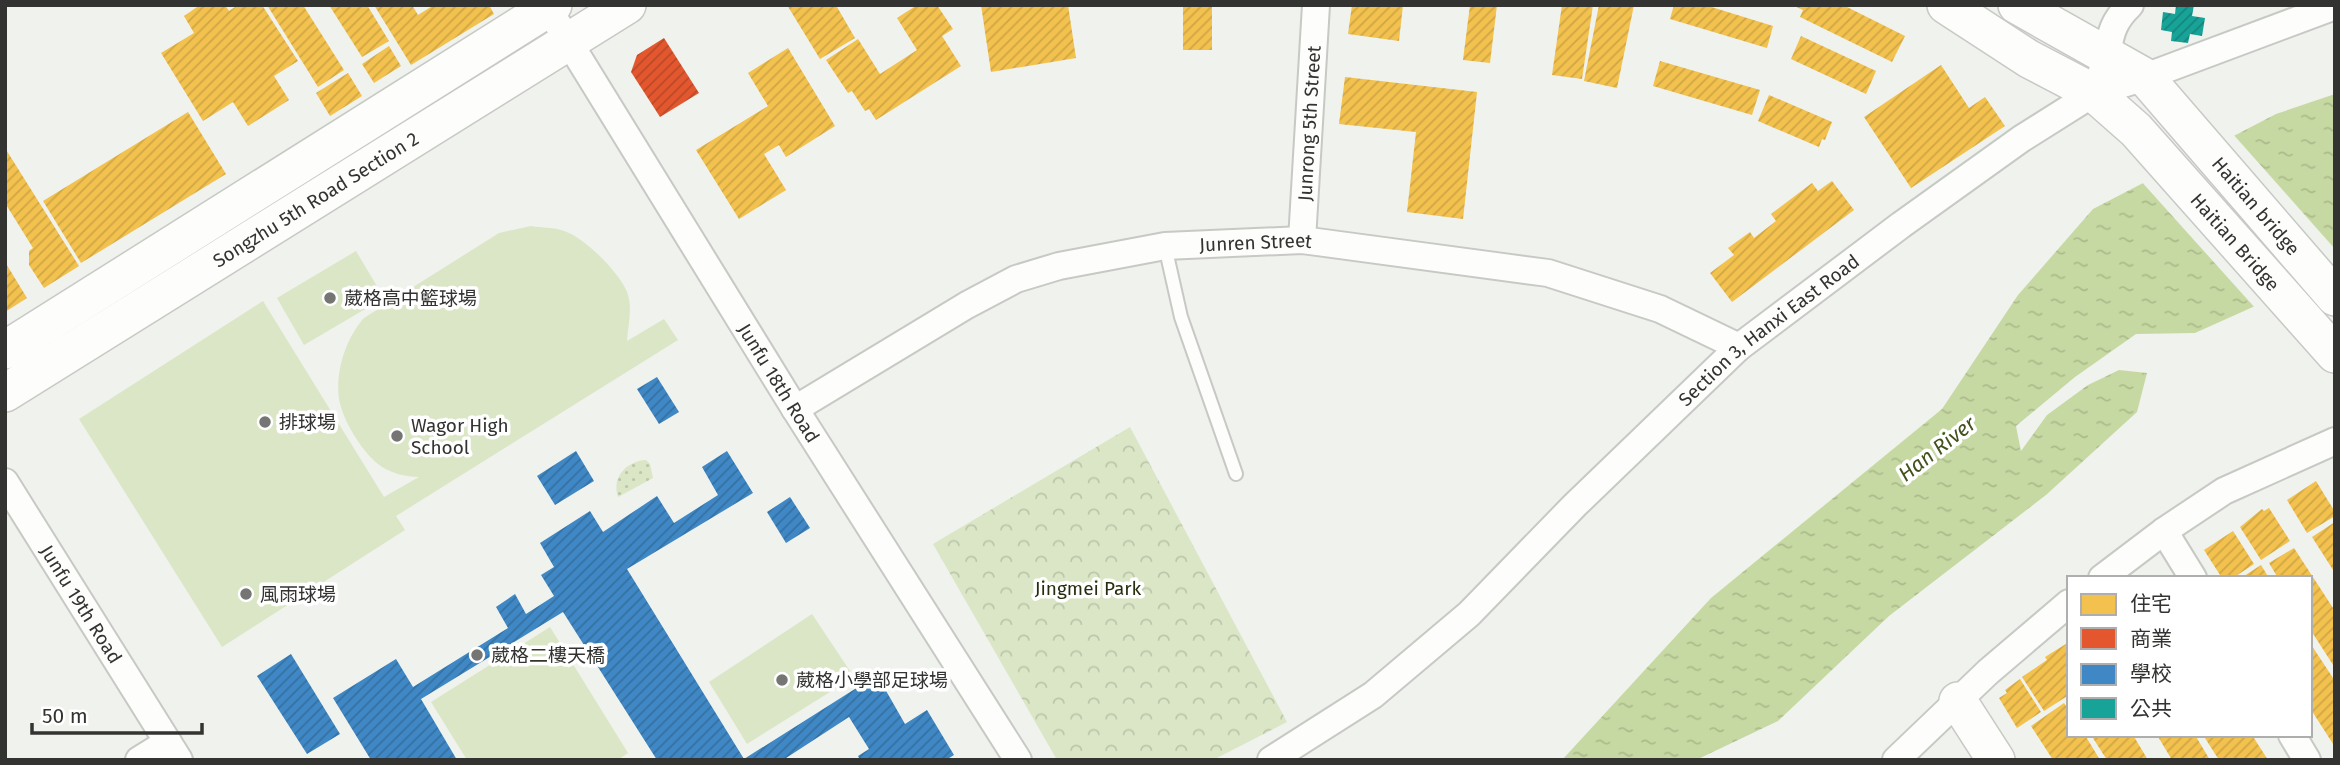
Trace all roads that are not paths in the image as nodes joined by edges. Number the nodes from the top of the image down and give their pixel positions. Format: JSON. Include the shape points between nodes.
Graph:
{"nodes":[{"id":1,"x":627,"y":5,"type":"edge"},
{"id":2,"x":1315,"y":5,"type":"edge"},
{"id":3,"x":1946,"y":5,"type":"edge"},
{"id":4,"x":2017,"y":5,"type":"edge"},
{"id":5,"x":2130,"y":5,"type":"edge"},
{"id":6,"x":549,"y":6,"type":"edge"},
{"id":7,"x":2335,"y":6,"type":"edge"},
{"id":8,"x":568,"y":41,"type":"junction"},
{"id":9,"x":2107,"y":57,"type":"junction"},
{"id":10,"x":2145,"y":77,"type":"junction"},
{"id":11,"x":2094,"y":93,"type":"junction"},
{"id":12,"x":1302,"y":240,"type":"junction"},
{"id":13,"x":1165,"y":246,"type":"junction"},
{"id":14,"x":2335,"y":297,"type":"edge"},
{"id":15,"x":1739,"y":347,"type":"junction"},
{"id":16,"x":5,"y":350,"type":"edge"},
{"id":17,"x":2335,"y":355,"type":"edge"},
{"id":18,"x":5,"y":393,"type":"edge"},
{"id":19,"x":795,"y":409,"type":"junction"},
{"id":20,"x":2335,"y":441,"type":"edge"},
{"id":21,"x":1236,"y":474,"type":"dead end"},
{"id":22,"x":5,"y":482,"type":"edge"},
{"id":23,"x":2164,"y":531,"type":"junction"},
{"id":24,"x":2105,"y":576,"type":"edge"},
{"id":25,"x":2192,"y":576,"type":"edge"},
{"id":26,"x":2067,"y":605,"type":"edge"},
{"id":27,"x":1958,"y":701,"type":"junction"},
{"id":28,"x":2293,"y":737,"type":"edge"},
{"id":29,"x":173,"y":751,"type":"edge"},
{"id":30,"x":139,"y":760,"type":"edge"},
{"id":31,"x":1018,"y":760,"type":"edge"},
{"id":32,"x":1271,"y":760,"type":"edge"},
{"id":33,"x":1896,"y":760,"type":"edge"},
{"id":34,"x":1996,"y":760,"type":"edge"},
{"id":35,"x":2307,"y":760,"type":"edge"}],
"edges":[{"from":1,"to":8,"type":"street","name":"Songzhu 5th Road Section 2"},
{"from":2,"to":12,"type":"street","name":"Junrong 5th Street"},
{"from":3,"to":11,"type":"street","via":[[2029,59]]},
{"from":4,"to":9,"type":"street"},
{"from":5,"to":9,"type":"street","via":[[2110,30]]},
{"from":6,"to":8,"type":"street","name":"Junfu 18th Road"},
{"from":6,"to":16,"type":"street","name":"Songzhu 5th Road Section 2"},
{"from":7,"to":10,"type":"street","name":"Section 3, Hanxi East Road"},
{"from":8,"to":18,"type":"street","name":"Songzhu 5th Road Section 2"},
{"from":8,"to":19,"type":"street","name":"Junfu 18th Road"},
{"from":9,"to":10,"type":"street"},
{"from":9,"to":11,"type":"street"},
{"from":10,"to":11,"type":"street","name":"Section 3, Hanxi East Road"},
{"from":10,"to":14,"type":"street","name":"Haitian bridge"},
{"from":11,"to":15,"type":"street","name":"Section 3, Hanxi East Road","via":[[1977,171]]},
{"from":11,"to":17,"type":"street","name":"Haitian Bridge","via":[[2136,131]]},
{"from":12,"to":13,"type":"street","name":"Junren Street"},
{"from":12,"to":15,"type":"street","name":"Junren Street","via":[[1548,273],[1660,310]]},
{"from":13,"to":19,"type":"street","name":"Junren Street","via":[[1016,279]]},
{"from":13,"to":21,"type":"lane","via":[[1181,317]]},
{"from":15,"to":32,"type":"street","name":"Section 3, Hanxi East Road","via":[[1469,614],[1373,695]]},
{"from":19,"to":31,"type":"street","name":"Junfu 18th Road"},
{"from":20,"to":23,"type":"street","via":[[2224,491]]},
{"from":22,"to":29,"type":"street","name":"Junfu 19th Road"},
{"from":23,"to":24,"type":"street"},
{"from":23,"to":25,"type":"street"},
{"from":26,"to":27,"type":"street"},
{"from":27,"to":33,"type":"street"},
{"from":27,"to":34,"type":"street"},
{"from":28,"to":35,"type":"street"},
{"from":29,"to":30,"type":"street"}]}
